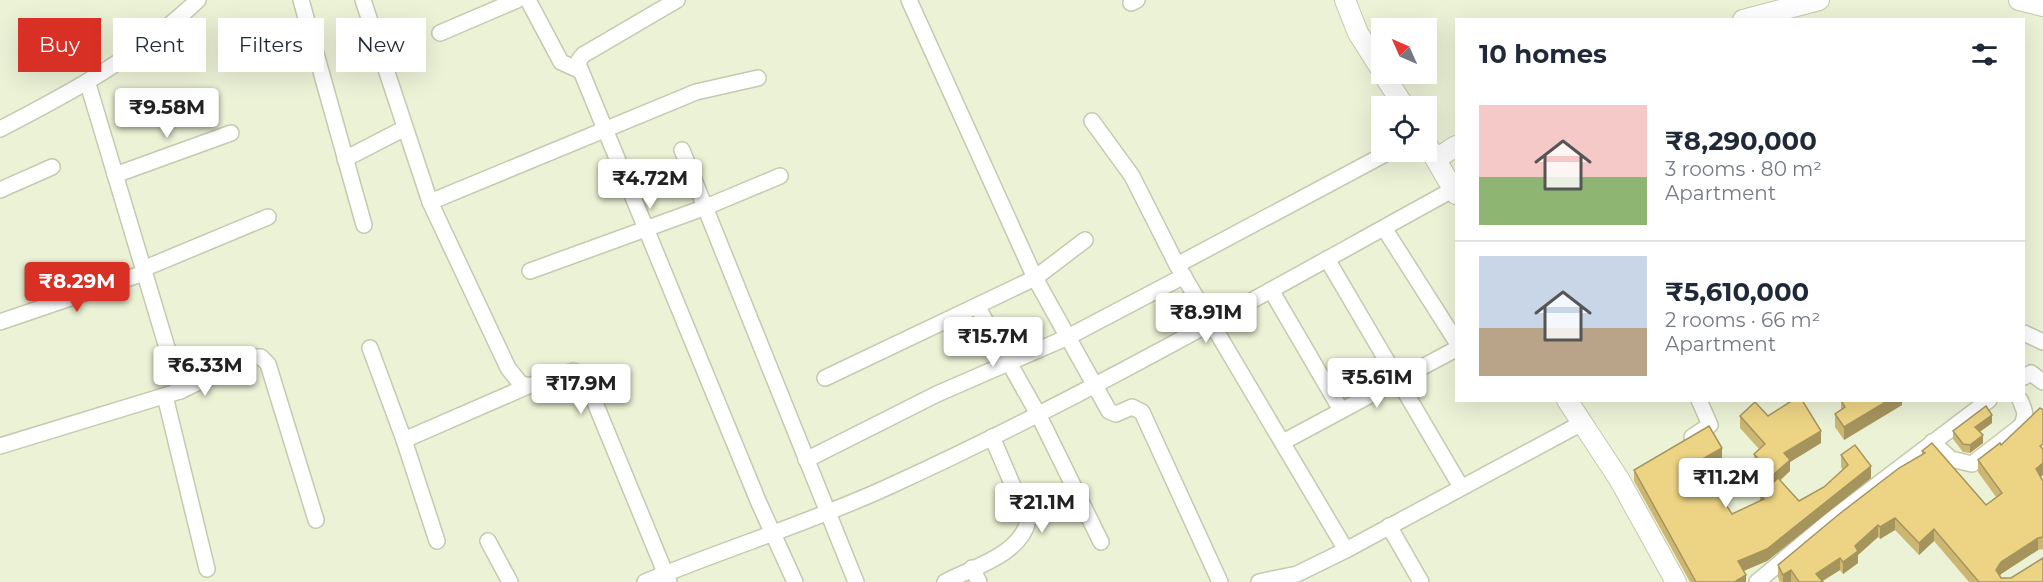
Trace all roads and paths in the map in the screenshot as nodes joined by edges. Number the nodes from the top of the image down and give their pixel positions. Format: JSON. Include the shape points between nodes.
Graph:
{"nodes":[{"id":1,"x":198,"y":0,"type":"edge"},
{"id":2,"x":301,"y":0,"type":"edge"},
{"id":3,"x":363,"y":0,"type":"edge"},
{"id":4,"x":517,"y":0,"type":"edge"},
{"id":5,"x":528,"y":0,"type":"edge"},
{"id":6,"x":677,"y":0,"type":"edge"},
{"id":7,"x":909,"y":0,"type":"edge"},
{"id":8,"x":1345,"y":0,"type":"edge"},
{"id":9,"x":1819,"y":0,"type":"edge"},
{"id":10,"x":2019,"y":0,"type":"edge"},
{"id":11,"x":2043,"y":6,"type":"edge"},
{"id":12,"x":1751,"y":18,"type":"edge"},
{"id":13,"x":440,"y":33,"type":"dead end"},
{"id":14,"x":1371,"y":54,"type":"edge"},
{"id":15,"x":581,"y":70,"type":"junction"},
{"id":16,"x":758,"y":78,"type":"dead end"},
{"id":17,"x":88,"y":84,"type":"junction"},
{"id":18,"x":1092,"y":122,"type":"dead end"},
{"id":19,"x":405,"y":128,"type":"junction"},
{"id":20,"x":0,"y":129,"type":"edge"},
{"id":21,"x":606,"y":130,"type":"junction"},
{"id":22,"x":231,"y":133,"type":"dead end"},
{"id":23,"x":1455,"y":146,"type":"edge"},
{"id":24,"x":682,"y":150,"type":"dead end"},
{"id":25,"x":1437,"y":150,"type":"edge"},
{"id":26,"x":345,"y":159,"type":"junction"},
{"id":27,"x":1437,"y":161,"type":"edge"},
{"id":28,"x":1372,"y":162,"type":"edge"},
{"id":29,"x":52,"y":167,"type":"dead end"},
{"id":30,"x":115,"y":175,"type":"junction"},
{"id":31,"x":780,"y":176,"type":"dead end"},
{"id":32,"x":0,"y":190,"type":"edge"},
{"id":33,"x":1455,"y":191,"type":"edge"},
{"id":34,"x":430,"y":202,"type":"junction"},
{"id":35,"x":706,"y":207,"type":"junction"},
{"id":36,"x":268,"y":217,"type":"dead end"},
{"id":37,"x":364,"y":225,"type":"dead end"},
{"id":38,"x":1384,"y":228,"type":"junction"},
{"id":39,"x":647,"y":229,"type":"junction"},
{"id":40,"x":1085,"y":240,"type":"dead end"},
{"id":41,"x":1327,"y":259,"type":"junction"},
{"id":42,"x":143,"y":271,"type":"junction"},
{"id":43,"x":1181,"y":271,"type":"junction"},
{"id":44,"x":530,"y":272,"type":"dead end"},
{"id":45,"x":1035,"y":278,"type":"junction"},
{"id":46,"x":1271,"y":290,"type":"junction"},
{"id":47,"x":977,"y":306,"type":"junction"},
{"id":48,"x":1212,"y":321,"type":"junction"},
{"id":49,"x":0,"y":322,"type":"edge"},
{"id":50,"x":2025,"y":333,"type":"edge"},
{"id":51,"x":1068,"y":337,"type":"junction"},
{"id":52,"x":1455,"y":339,"type":"edge"},
{"id":53,"x":2043,"y":342,"type":"edge"},
{"id":54,"x":369,"y":348,"type":"dead end"},
{"id":55,"x":1455,"y":350,"type":"edge"},
{"id":56,"x":1009,"y":362,"type":"junction"},
{"id":57,"x":2025,"y":376,"type":"edge"},
{"id":58,"x":825,"y":378,"type":"dead end"},
{"id":59,"x":1398,"y":379,"type":"junction"},
{"id":60,"x":2043,"y":382,"type":"edge"},
{"id":61,"x":1095,"y":385,"type":"junction"},
{"id":62,"x":528,"y":386,"type":"junction"},
{"id":63,"x":180,"y":391,"type":"junction"},
{"id":64,"x":165,"y":396,"type":"junction"},
{"id":65,"x":1568,"y":402,"type":"edge"},
{"id":66,"x":1700,"y":402,"type":"edge"},
{"id":67,"x":1986,"y":402,"type":"edge"},
{"id":68,"x":2021,"y":402,"type":"edge"},
{"id":69,"x":1341,"y":410,"type":"junction"},
{"id":70,"x":1038,"y":414,"type":"junction"},
{"id":71,"x":1580,"y":424,"type":"junction"},
{"id":72,"x":992,"y":437,"type":"junction"},
{"id":73,"x":404,"y":440,"type":"junction"},
{"id":74,"x":1282,"y":442,"type":"junction"},
{"id":75,"x":1932,"y":442,"type":"junction"},
{"id":76,"x":1678,"y":444,"type":"edge"},
{"id":77,"x":0,"y":446,"type":"edge"},
{"id":78,"x":806,"y":460,"type":"junction"},
{"id":79,"x":1461,"y":488,"type":"junction"},
{"id":80,"x":827,"y":511,"type":"junction"},
{"id":81,"x":316,"y":520,"type":"dead end"},
{"id":82,"x":1389,"y":526,"type":"junction"},
{"id":83,"x":772,"y":532,"type":"junction"},
{"id":84,"x":437,"y":541,"type":"dead end"},
{"id":85,"x":488,"y":541,"type":"dead end"},
{"id":86,"x":1101,"y":543,"type":"dead end"},
{"id":87,"x":1346,"y":550,"type":"junction"},
{"id":88,"x":972,"y":568,"type":"junction"},
{"id":89,"x":207,"y":569,"type":"dead end"},
{"id":90,"x":667,"y":578,"type":"edge"},
{"id":91,"x":1762,"y":580,"type":"edge"},
{"id":92,"x":510,"y":582,"type":"edge"},
{"id":93,"x":645,"y":582,"type":"edge"},
{"id":94,"x":795,"y":582,"type":"edge"},
{"id":95,"x":856,"y":582,"type":"edge"},
{"id":96,"x":945,"y":582,"type":"edge"},
{"id":97,"x":979,"y":582,"type":"edge"},
{"id":98,"x":1220,"y":582,"type":"edge"},
{"id":99,"x":1259,"y":582,"type":"edge"},
{"id":100,"x":1421,"y":582,"type":"edge"},
{"id":101,"x":1676,"y":582,"type":"edge"}],
"edges":[{"from":1,"to":17,"type":"street","via":[[169,26]]},
{"from":2,"to":26,"type":"street"},
{"from":3,"to":19,"type":"street"},
{"from":4,"to":13,"type":"street"},
{"from":5,"to":15,"type":"street","via":[[561,62]]},
{"from":6,"to":15,"type":"street","via":[[583,56],[579,60]]},
{"from":7,"to":45,"type":"street"},
{"from":8,"to":14,"type":"street"},
{"from":9,"to":12,"type":"street"},
{"from":10,"to":11,"type":"street"},
{"from":15,"to":21,"type":"street"},
{"from":16,"to":21,"type":"street","via":[[696,92]]},
{"from":17,"to":20,"type":"street"},
{"from":17,"to":30,"type":"street"},
{"from":18,"to":43,"type":"street","via":[[1132,176]]},
{"from":19,"to":26,"type":"street"},
{"from":19,"to":34,"type":"street"},
{"from":21,"to":34,"type":"street"},
{"from":21,"to":39,"type":"street"},
{"from":22,"to":30,"type":"street"},
{"from":23,"to":25,"type":"street"},
{"from":24,"to":35,"type":"street"},
{"from":26,"to":37,"type":"street"},
{"from":27,"to":33,"type":"street"},
{"from":28,"to":43,"type":"street"},
{"from":29,"to":32,"type":"street"},
{"from":30,"to":42,"type":"street"},
{"from":31,"to":35,"type":"street"},
{"from":33,"to":38,"type":"street"},
{"from":34,"to":62,"type":"street","via":[[508,368],[520,383]]},
{"from":35,"to":39,"type":"street"},
{"from":35,"to":78,"type":"street"},
{"from":36,"to":42,"type":"street"},
{"from":38,"to":41,"type":"street"},
{"from":38,"to":52,"type":"street"},
{"from":39,"to":44,"type":"street"},
{"from":39,"to":83,"type":"street"},
{"from":40,"to":45,"type":"street"},
{"from":41,"to":46,"type":"street"},
{"from":41,"to":59,"type":"street"},
{"from":42,"to":49,"type":"street"},
{"from":42,"to":63,"type":"street"},
{"from":43,"to":48,"type":"street"},
{"from":43,"to":51,"type":"street"},
{"from":45,"to":47,"type":"street"},
{"from":45,"to":51,"type":"street"},
{"from":46,"to":48,"type":"street"},
{"from":46,"to":69,"type":"street"},
{"from":47,"to":56,"type":"street"},
{"from":47,"to":58,"type":"street"},
{"from":48,"to":61,"type":"street"},
{"from":48,"to":74,"type":"street"},
{"from":50,"to":53,"type":"street"},
{"from":51,"to":56,"type":"street"},
{"from":51,"to":61,"type":"street"},
{"from":54,"to":73,"type":"street"},
{"from":55,"to":59,"type":"street"},
{"from":56,"to":70,"type":"street"},
{"from":56,"to":78,"type":"street"},
{"from":57,"to":60,"type":"street","via":[[2031,373]]},
{"from":59,"to":69,"type":"street"},
{"from":59,"to":79,"type":"street"},
{"from":61,"to":70,"type":"street"},
{"from":61,"to":98,"type":"street","via":[[1112,413],[1132,407],[1142,412]]},
{"from":62,"to":73,"type":"street"},
{"from":62,"to":90,"type":"street","via":[[573,371],[586,381]]},
{"from":63,"to":64,"type":"street"},
{"from":63,"to":81,"type":"street","via":[[252,357],[261,357],[268,364]]},
{"from":64,"to":77,"type":"street"},
{"from":64,"to":89,"type":"street"},
{"from":65,"to":71,"type":"street"},
{"from":66,"to":76,"type":"street","via":[[1710,425]]},
{"from":67,"to":75,"type":"street"},
{"from":68,"to":75,"type":"street","via":[[2025,411],[2021,426],[1972,464],[1951,459]]},
{"from":69,"to":74,"type":"street"},
{"from":70,"to":72,"type":"street"},
{"from":70,"to":86,"type":"street"},
{"from":71,"to":79,"type":"street"},
{"from":71,"to":101,"type":"street","via":[[1624,476]]},
{"from":72,"to":80,"type":"street","via":[[888,487]]},
{"from":72,"to":88,"type":"street","via":[[1028,521],[1016,546]]},
{"from":73,"to":84,"type":"street"},
{"from":74,"to":87,"type":"street"},
{"from":75,"to":91,"type":"street","via":[[1832,519]]},
{"from":78,"to":80,"type":"street"},
{"from":79,"to":82,"type":"street"},
{"from":80,"to":83,"type":"street"},
{"from":80,"to":95,"type":"street"},
{"from":82,"to":87,"type":"street"},
{"from":82,"to":100,"type":"street"},
{"from":83,"to":90,"type":"street"},
{"from":83,"to":94,"type":"street"},
{"from":85,"to":92,"type":"street"},
{"from":87,"to":99,"type":"street","via":[[1297,574]]},
{"from":88,"to":96,"type":"street"},
{"from":88,"to":97,"type":"street"},
{"from":90,"to":93,"type":"street"}]}
